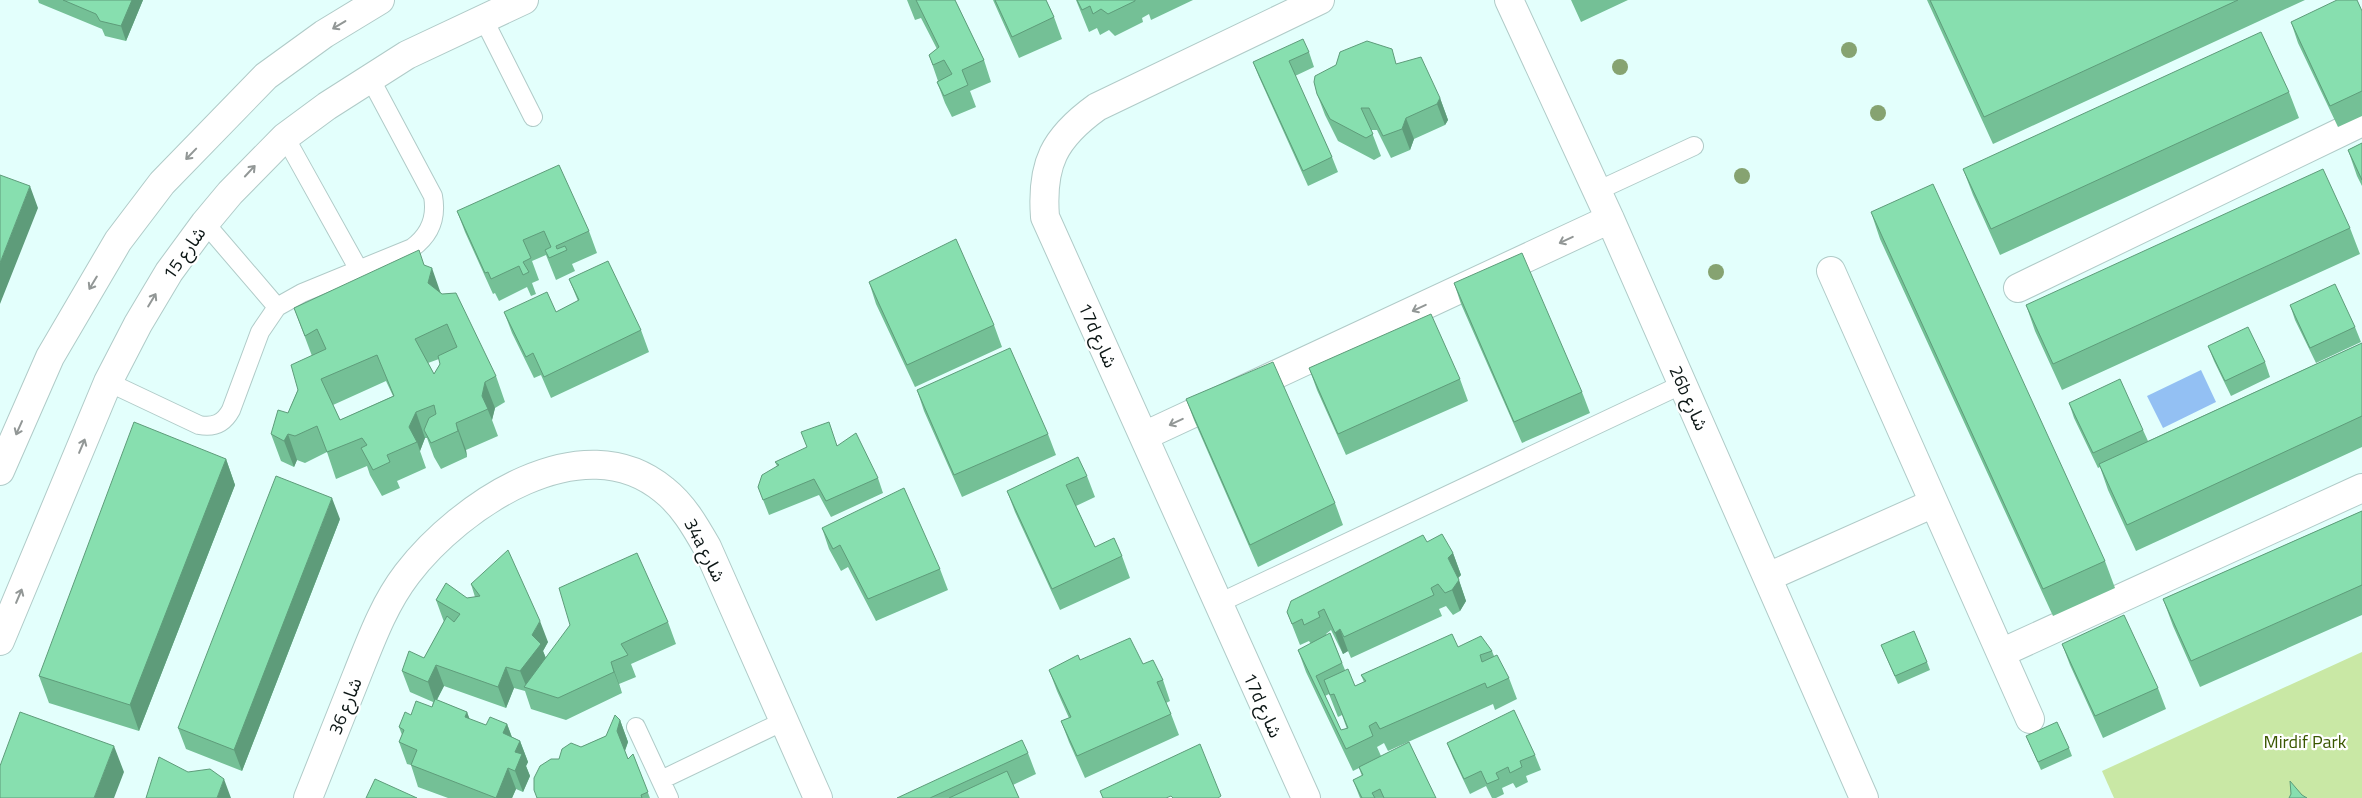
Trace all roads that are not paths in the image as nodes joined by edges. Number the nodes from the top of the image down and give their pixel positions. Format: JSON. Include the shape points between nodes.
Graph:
{"nodes":[{"id":1,"x":380,"y":0,"type":"edge"},
{"id":2,"x":524,"y":0,"type":"edge"},
{"id":3,"x":1320,"y":0,"type":"edge"},
{"id":4,"x":1509,"y":0,"type":"edge"},
{"id":5,"x":484,"y":18,"type":"junction"},
{"id":6,"x":370,"y":78,"type":"junction"},
{"id":7,"x":533,"y":117,"type":"dead end"},
{"id":8,"x":2362,"y":122,"type":"edge"},
{"id":9,"x":285,"y":137,"type":"junction"},
{"id":10,"x":1694,"y":146,"type":"dead end"},
{"id":11,"x":1598,"y":191,"type":"junction"},
{"id":12,"x":1610,"y":219,"type":"junction"},
{"id":13,"x":205,"y":223,"type":"junction"},
{"id":14,"x":360,"y":270,"type":"junction"},
{"id":15,"x":1831,"y":271,"type":"dead end"},
{"id":16,"x":2018,"y":288,"type":"dead end"},
{"id":17,"x":277,"y":307,"type":"junction"},
{"id":18,"x":108,"y":382,"type":"junction"},
{"id":19,"x":1683,"y":384,"type":"junction"},
{"id":20,"x":1144,"y":436,"type":"junction"},
{"id":21,"x":0,"y":471,"type":"edge"},
{"id":22,"x":2362,"y":488,"type":"edge"},
{"id":23,"x":1934,"y":503,"type":"junction"},
{"id":24,"x":1768,"y":577,"type":"junction"},
{"id":25,"x":1218,"y":604,"type":"junction"},
{"id":26,"x":382,"y":615,"type":"joint"},
{"id":27,"x":0,"y":641,"type":"edge"},
{"id":28,"x":2000,"y":654,"type":"junction"},
{"id":29,"x":2030,"y":719,"type":"dead end"},
{"id":30,"x":784,"y":721,"type":"junction"},
{"id":31,"x":636,"y":727,"type":"dead end"},
{"id":32,"x":661,"y":780,"type":"junction"},
{"id":33,"x":308,"y":798,"type":"edge"},
{"id":34,"x":669,"y":798,"type":"edge"},
{"id":35,"x":818,"y":798,"type":"edge"},
{"id":36,"x":1306,"y":798,"type":"edge"},
{"id":37,"x":1862,"y":798,"type":"edge"}],
"edges":[{"from":1,"to":21,"type":"street","one_way":true,"via":[[324,34],[266,76],[162,183],[118,241],[60,340]]},
{"from":2,"to":5,"type":"street","name":"شارع 15"},
{"from":3,"to":20,"type":"street","name":"17d شارع","via":[[1097,107],[1060,142],[1048,166],[1043,191],[1045,217]]},
{"from":4,"to":11,"type":"street","name":"26b شارع"},
{"from":5,"to":6,"type":"street","name":"شارع 15","via":[[407,55]]},
{"from":5,"to":7,"type":"lane"},
{"from":6,"to":9,"type":"street","name":"شارع 15"},
{"from":6,"to":14,"type":"lane","via":[[429,185],[435,208],[433,220],[422,241]]},
{"from":8,"to":16,"type":"street"},
{"from":13,"to":9,"type":"street","name":"شارع 15","one_way":true,"via":[[230,192]]},
{"from":9,"to":14,"type":"lane"},
{"from":10,"to":11,"type":"lane"},
{"from":11,"to":12,"type":"street","name":"26b شارع"},
{"from":12,"to":19,"type":"street","name":"26b شارع"},
{"from":12,"to":20,"type":"street","one_way":true},
{"from":13,"to":17,"type":"lane"},
{"from":18,"to":13,"type":"street","name":"شارع 15","one_way":true,"via":[[169,272]]},
{"from":14,"to":17,"type":"lane","via":[[302,292]]},
{"from":15,"to":23,"type":"street"},
{"from":17,"to":18,"type":"lane","via":[[260,332],[231,410],[219,424],[199,425]]},
{"from":27,"to":18,"type":"street","name":"شارع 15","one_way":true},
{"from":19,"to":24,"type":"street","name":"26b شارع"},
{"from":19,"to":25,"type":"lane"},
{"from":20,"to":25,"type":"street","name":"17d شارع"},
{"from":22,"to":28,"type":"street"},
{"from":23,"to":24,"type":"street"},
{"from":23,"to":28,"type":"street"},
{"from":24,"to":37,"type":"street","name":"26b شارع"},
{"from":25,"to":36,"type":"street","name":"17d شارع"},
{"from":26,"to":30,"type":"street","name":"34a شارع","via":[[407,574],[438,538],[475,508],[516,484],[561,467],[597,464],[632,472],[664,489],[688,515],[707,547]]},
{"from":26,"to":33,"type":"street","name":"شارع 36"},
{"from":28,"to":29,"type":"street"},
{"from":30,"to":32,"type":"lane"},
{"from":30,"to":35,"type":"street","name":"34a شارع"},
{"from":31,"to":32,"type":"lane"},
{"from":32,"to":34,"type":"lane"}]}
